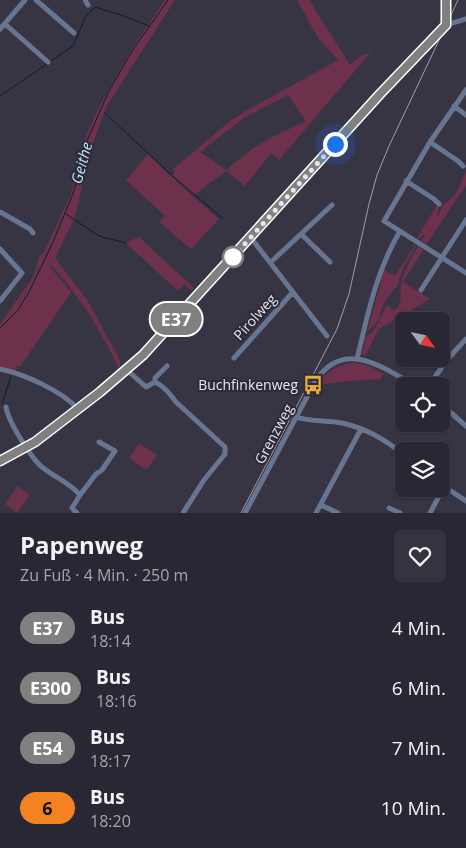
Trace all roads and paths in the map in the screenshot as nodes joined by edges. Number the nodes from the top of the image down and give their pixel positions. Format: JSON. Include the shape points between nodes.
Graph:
{"nodes":[{"id":1,"x":25,"y":0,"type":"edge"},
{"id":2,"x":36,"y":0,"type":"edge"},
{"id":3,"x":446,"y":0,"type":"edge"},
{"id":4,"x":466,"y":19,"type":"edge"},
{"id":5,"x":5,"y":24,"type":"junction"},
{"id":6,"x":446,"y":25,"type":"junction"},
{"id":7,"x":0,"y":29,"type":"edge"},
{"id":8,"x":74,"y":33,"type":"dead end"},
{"id":9,"x":48,"y":62,"type":"dead end"},
{"id":10,"x":466,"y":90,"type":"edge"},
{"id":11,"x":454,"y":106,"type":"junction"},
{"id":12,"x":466,"y":115,"type":"edge"},
{"id":13,"x":430,"y":142,"type":"junction"},
{"id":14,"x":463,"y":166,"type":"dead end"},
{"id":15,"x":406,"y":181,"type":"junction"},
{"id":16,"x":439,"y":204,"type":"dead end"},
{"id":17,"x":332,"y":205,"type":"dead end"},
{"id":18,"x":0,"y":212,"type":"edge"},
{"id":19,"x":466,"y":220,"type":"edge"},
{"id":20,"x":464,"y":228,"type":"edge"},
{"id":21,"x":400,"y":231,"type":"junction"},
{"id":22,"x":33,"y":233,"type":"dead end"},
{"id":23,"x":302,"y":235,"type":"junction"},
{"id":24,"x":251,"y":238,"type":"junction"},
{"id":25,"x":0,"y":250,"type":"edge"},
{"id":26,"x":442,"y":258,"type":"junction"},
{"id":27,"x":271,"y":262,"type":"junction"},
{"id":28,"x":330,"y":262,"type":"dead end"},
{"id":29,"x":466,"y":273,"type":"edge"},
{"id":30,"x":421,"y":290,"type":"dead end"},
{"id":31,"x":293,"y":292,"type":"junction"},
{"id":32,"x":0,"y":301,"type":"edge"},
{"id":33,"x":327,"y":336,"type":"dead end"},
{"id":34,"x":466,"y":338,"type":"edge"},
{"id":35,"x":234,"y":358,"type":"dead end"},
{"id":36,"x":357,"y":359,"type":"junction"},
{"id":37,"x":167,"y":366,"type":"dead end"},
{"id":38,"x":0,"y":369,"type":"edge"},
{"id":39,"x":127,"y":370,"type":"junction"},
{"id":40,"x":398,"y":377,"type":"edge"},
{"id":41,"x":435,"y":377,"type":"edge"},
{"id":42,"x":155,"y":382,"type":"junction"},
{"id":43,"x":6,"y":407,"type":"dead end"},
{"id":44,"x":78,"y":410,"type":"junction"},
{"id":45,"x":450,"y":412,"type":"edge"},
{"id":46,"x":296,"y":417,"type":"junction"},
{"id":47,"x":466,"y":425,"type":"edge"},
{"id":48,"x":360,"y":429,"type":"junction"},
{"id":49,"x":99,"y":442,"type":"dead end"},
{"id":50,"x":27,"y":448,"type":"junction"},
{"id":51,"x":395,"y":448,"type":"edge"},
{"id":52,"x":0,"y":461,"type":"edge"},
{"id":53,"x":450,"y":491,"type":"edge"},
{"id":54,"x":80,"y":495,"type":"junction"},
{"id":55,"x":437,"y":497,"type":"edge"},
{"id":56,"x":466,"y":501,"type":"edge"},
{"id":57,"x":321,"y":505,"type":"junction"},
{"id":58,"x":389,"y":508,"type":"dead end"},
{"id":59,"x":70,"y":510,"type":"edge"},
{"id":60,"x":76,"y":513,"type":"edge"},
{"id":61,"x":183,"y":513,"type":"edge"},
{"id":62,"x":245,"y":513,"type":"edge"},
{"id":63,"x":316,"y":513,"type":"edge"},
{"id":64,"x":338,"y":513,"type":"edge"},
{"id":65,"x":400,"y":513,"type":"edge"},
{"id":66,"x":430,"y":513,"type":"edge"}],
"edges":[{"from":1,"to":5,"type":"street"},
{"from":2,"to":8,"type":"street"},
{"from":3,"to":6,"type":"street"},
{"from":4,"to":6,"type":"street"},
{"from":5,"to":7,"type":"street"},
{"from":5,"to":9,"type":"street"},
{"from":6,"to":24,"type":"street"},
{"from":10,"to":11,"type":"street"},
{"from":11,"to":12,"type":"street"},
{"from":11,"to":13,"type":"street"},
{"from":13,"to":14,"type":"street"},
{"from":13,"to":15,"type":"street"},
{"from":15,"to":16,"type":"street"},
{"from":15,"to":21,"type":"street","via":[[384,220]]},
{"from":17,"to":23,"type":"street"},
{"from":18,"to":22,"type":"street"},
{"from":19,"to":20,"type":"street"},
{"from":20,"to":26,"type":"street"},
{"from":21,"to":26,"type":"street"},
{"from":21,"to":36,"type":"street","via":[[378,276]]},
{"from":23,"to":27,"type":"street"},
{"from":23,"to":28,"type":"street"},
{"from":24,"to":27,"type":"street"},
{"from":24,"to":39,"type":"street"},
{"from":25,"to":32,"type":"street","via":[[22,273]]},
{"from":26,"to":29,"type":"street"},
{"from":26,"to":30,"type":"street"},
{"from":27,"to":31,"type":"street"},
{"from":31,"to":33,"type":"street"},
{"from":31,"to":35,"type":"street","name":"Pirolweg"},
{"from":34,"to":41,"type":"street"},
{"from":36,"to":40,"type":"street"},
{"from":36,"to":46,"type":"street","name":"Grenzweg","via":[[339,360],[326,368]]},
{"from":37,"to":42,"type":"street"},
{"from":38,"to":44,"type":"street","via":[[34,380]]},
{"from":39,"to":42,"type":"street","via":[[146,387]]},
{"from":39,"to":44,"type":"street"},
{"from":42,"to":61,"type":"street","via":[[226,450]]},
{"from":43,"to":50,"type":"street"},
{"from":44,"to":50,"type":"street"},
{"from":45,"to":47,"type":"street"},
{"from":46,"to":48,"type":"street","via":[[342,423]]},
{"from":46,"to":62,"type":"street","name":"Grenzweg"},
{"from":48,"to":51,"type":"street"},
{"from":48,"to":57,"type":"street"},
{"from":49,"to":54,"type":"street","via":[[115,451]]},
{"from":50,"to":52,"type":"street"},
{"from":50,"to":54,"type":"street","via":[[41,466]]},
{"from":53,"to":56,"type":"street"},
{"from":54,"to":59,"type":"street"},
{"from":55,"to":66,"type":"street"},
{"from":57,"to":63,"type":"street"},
{"from":57,"to":64,"type":"street"},
{"from":58,"to":65,"type":"street"},
{"from":59,"to":60,"type":"street"}]}
